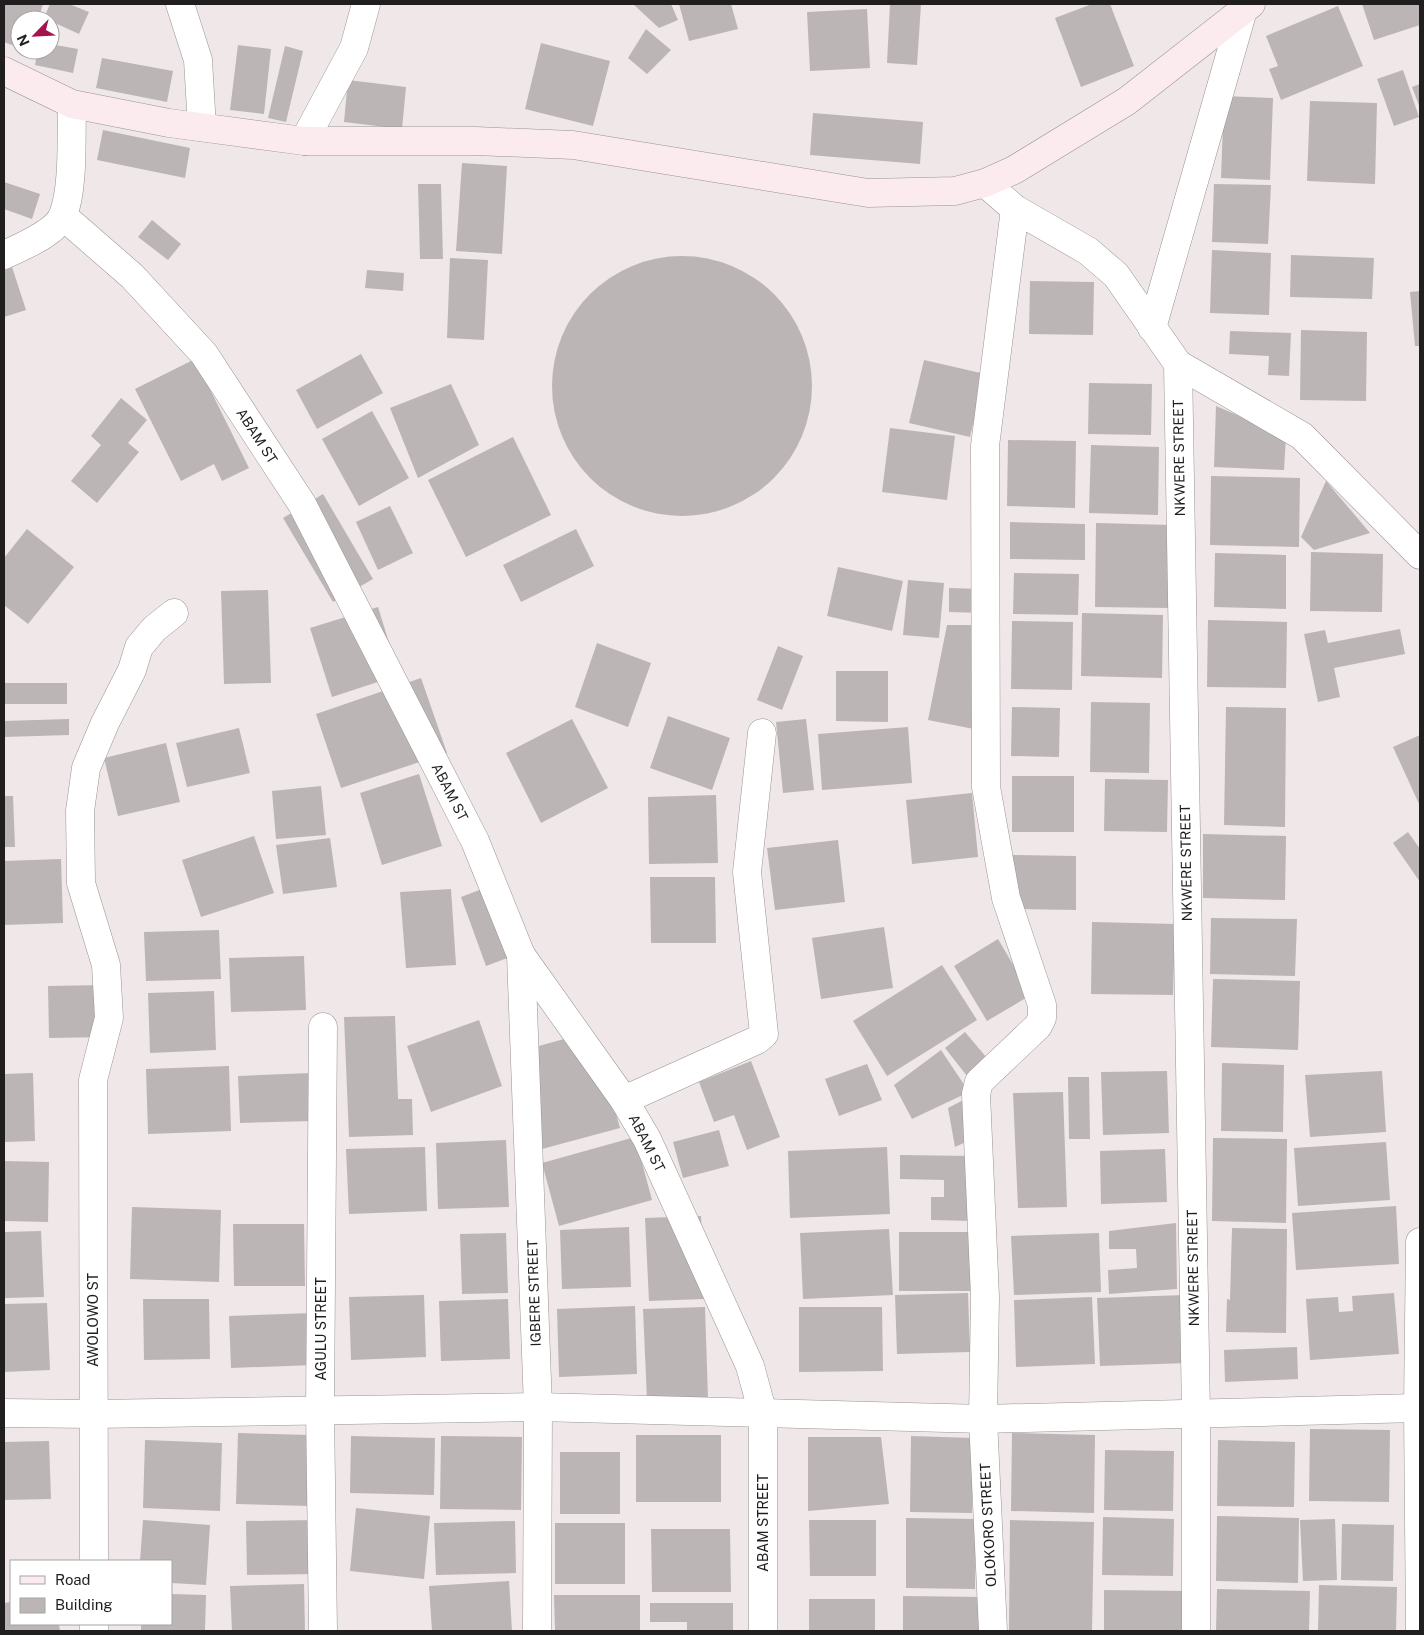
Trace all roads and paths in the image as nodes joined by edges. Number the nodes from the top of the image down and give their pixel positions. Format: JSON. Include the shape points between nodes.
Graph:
{"nodes":[{"id":1,"x":180,"y":4,"type":"edge"},
{"id":2,"x":366,"y":4,"type":"edge"},
{"id":3,"x":1247,"y":7,"type":"edge"},
{"id":4,"x":4,"y":71,"type":"edge"},
{"id":5,"x":72,"y":104,"type":"junction"},
{"id":6,"x":202,"y":127,"type":"junction"},
{"id":7,"x":304,"y":141,"type":"junction"},
{"id":8,"x":985,"y":183,"type":"junction"},
{"id":9,"x":1015,"y":209,"type":"junction"},
{"id":10,"x":63,"y":216,"type":"junction"},
{"id":11,"x":4,"y":254,"type":"edge"},
{"id":12,"x":1152,"y":328,"type":"junction"},
{"id":13,"x":1178,"y":364,"type":"junction"},
{"id":14,"x":1420,"y":555,"type":"edge"},
{"id":15,"x":174,"y":613,"type":"dead end"},
{"id":16,"x":762,"y":733,"type":"dead end"},
{"id":17,"x":521,"y":955,"type":"junction"},
{"id":18,"x":323,"y":1028,"type":"dead end"},
{"id":19,"x":624,"y":1100,"type":"junction"},
{"id":20,"x":1420,"y":1242,"type":"edge"},
{"id":21,"x":538,"y":1407,"type":"junction"},
{"id":22,"x":1418,"y":1408,"type":"junction"},
{"id":23,"x":320,"y":1410,"type":"junction"},
{"id":24,"x":4,"y":1413,"type":"edge"},
{"id":25,"x":93,"y":1414,"type":"junction"},
{"id":26,"x":763,"y":1414,"type":"junction"},
{"id":27,"x":1196,"y":1414,"type":"junction"},
{"id":28,"x":983,"y":1418,"type":"junction"},
{"id":29,"x":94,"y":1560,"type":"edge"},
{"id":30,"x":323,"y":1631,"type":"edge"},
{"id":31,"x":537,"y":1631,"type":"edge"},
{"id":32,"x":764,"y":1631,"type":"edge"},
{"id":33,"x":993,"y":1631,"type":"edge"},
{"id":34,"x":1196,"y":1631,"type":"edge"},
{"id":35,"x":1420,"y":1631,"type":"edge"}],
"edges":[{"from":1,"to":6,"type":"street","via":[[198,60]]},
{"from":2,"to":7,"type":"street","via":[[354,48]]},
{"from":3,"to":8,"type":"street","via":[[1127,101],[1014,170]]},
{"from":3,"to":12,"type":"street"},
{"from":4,"to":5,"type":"street"},
{"from":5,"to":6,"type":"street"},
{"from":5,"to":10,"type":"street","via":[[68,189]]},
{"from":6,"to":7,"type":"street"},
{"from":7,"to":8,"type":"street","via":[[476,141],[573,145],[868,193],[955,191]]},
{"from":8,"to":9,"type":"street"},
{"from":9,"to":12,"type":"street","via":[[1088,251],[1116,275]]},
{"from":9,"to":28,"type":"street","name":"OLOKORO STREET","via":[[986,446],[986,787],[1006,898],[1042,1005],[1042,1018],[1038,1026],[979,1082],[976,1094],[985,1297]]},
{"from":10,"to":11,"type":"street","via":[[40,238]]},
{"from":10,"to":17,"type":"street","name":"ABAM ST","via":[[132,276],[204,354],[302,504],[475,841]]},
{"from":12,"to":13,"type":"street"},
{"from":13,"to":14,"type":"street","via":[[1302,436]]},
{"from":13,"to":27,"type":"street","name":"NKWERE STREET"},
{"from":15,"to":25,"type":"street","name":"AWOLOWO ST","via":[[139,647],[132,670],[104,723],[86,768],[80,811],[81,883],[106,966],[110,1018],[93,1080]]},
{"from":16,"to":19,"type":"street","via":[[748,872],[764,1034]]},
{"from":17,"to":19,"type":"street","name":"ABAM ST"},
{"from":17,"to":21,"type":"street","name":"IGBERE STREET"},
{"from":18,"to":23,"type":"street","name":"AGULU STREET"},
{"from":19,"to":26,"type":"street","name":"ABAM ST","via":[[647,1139],[750,1366]]},
{"from":20,"to":22,"type":"street"},
{"from":21,"to":23,"type":"street"},
{"from":21,"to":26,"type":"street"},
{"from":21,"to":31,"type":"street","name":"IGBERE STREET"},
{"from":22,"to":27,"type":"street"},
{"from":22,"to":35,"type":"street"},
{"from":23,"to":25,"type":"street"},
{"from":23,"to":30,"type":"street","name":"AGULU STREET"},
{"from":24,"to":25,"type":"street"},
{"from":25,"to":29,"type":"street","name":"AWOLOWO ST"},
{"from":26,"to":28,"type":"street"},
{"from":26,"to":32,"type":"street","name":"ABAM STREET"},
{"from":27,"to":28,"type":"street"},
{"from":27,"to":34,"type":"street","name":"NKWERE STREET"},
{"from":28,"to":33,"type":"street","name":"OLOKORO STREET"}]}
